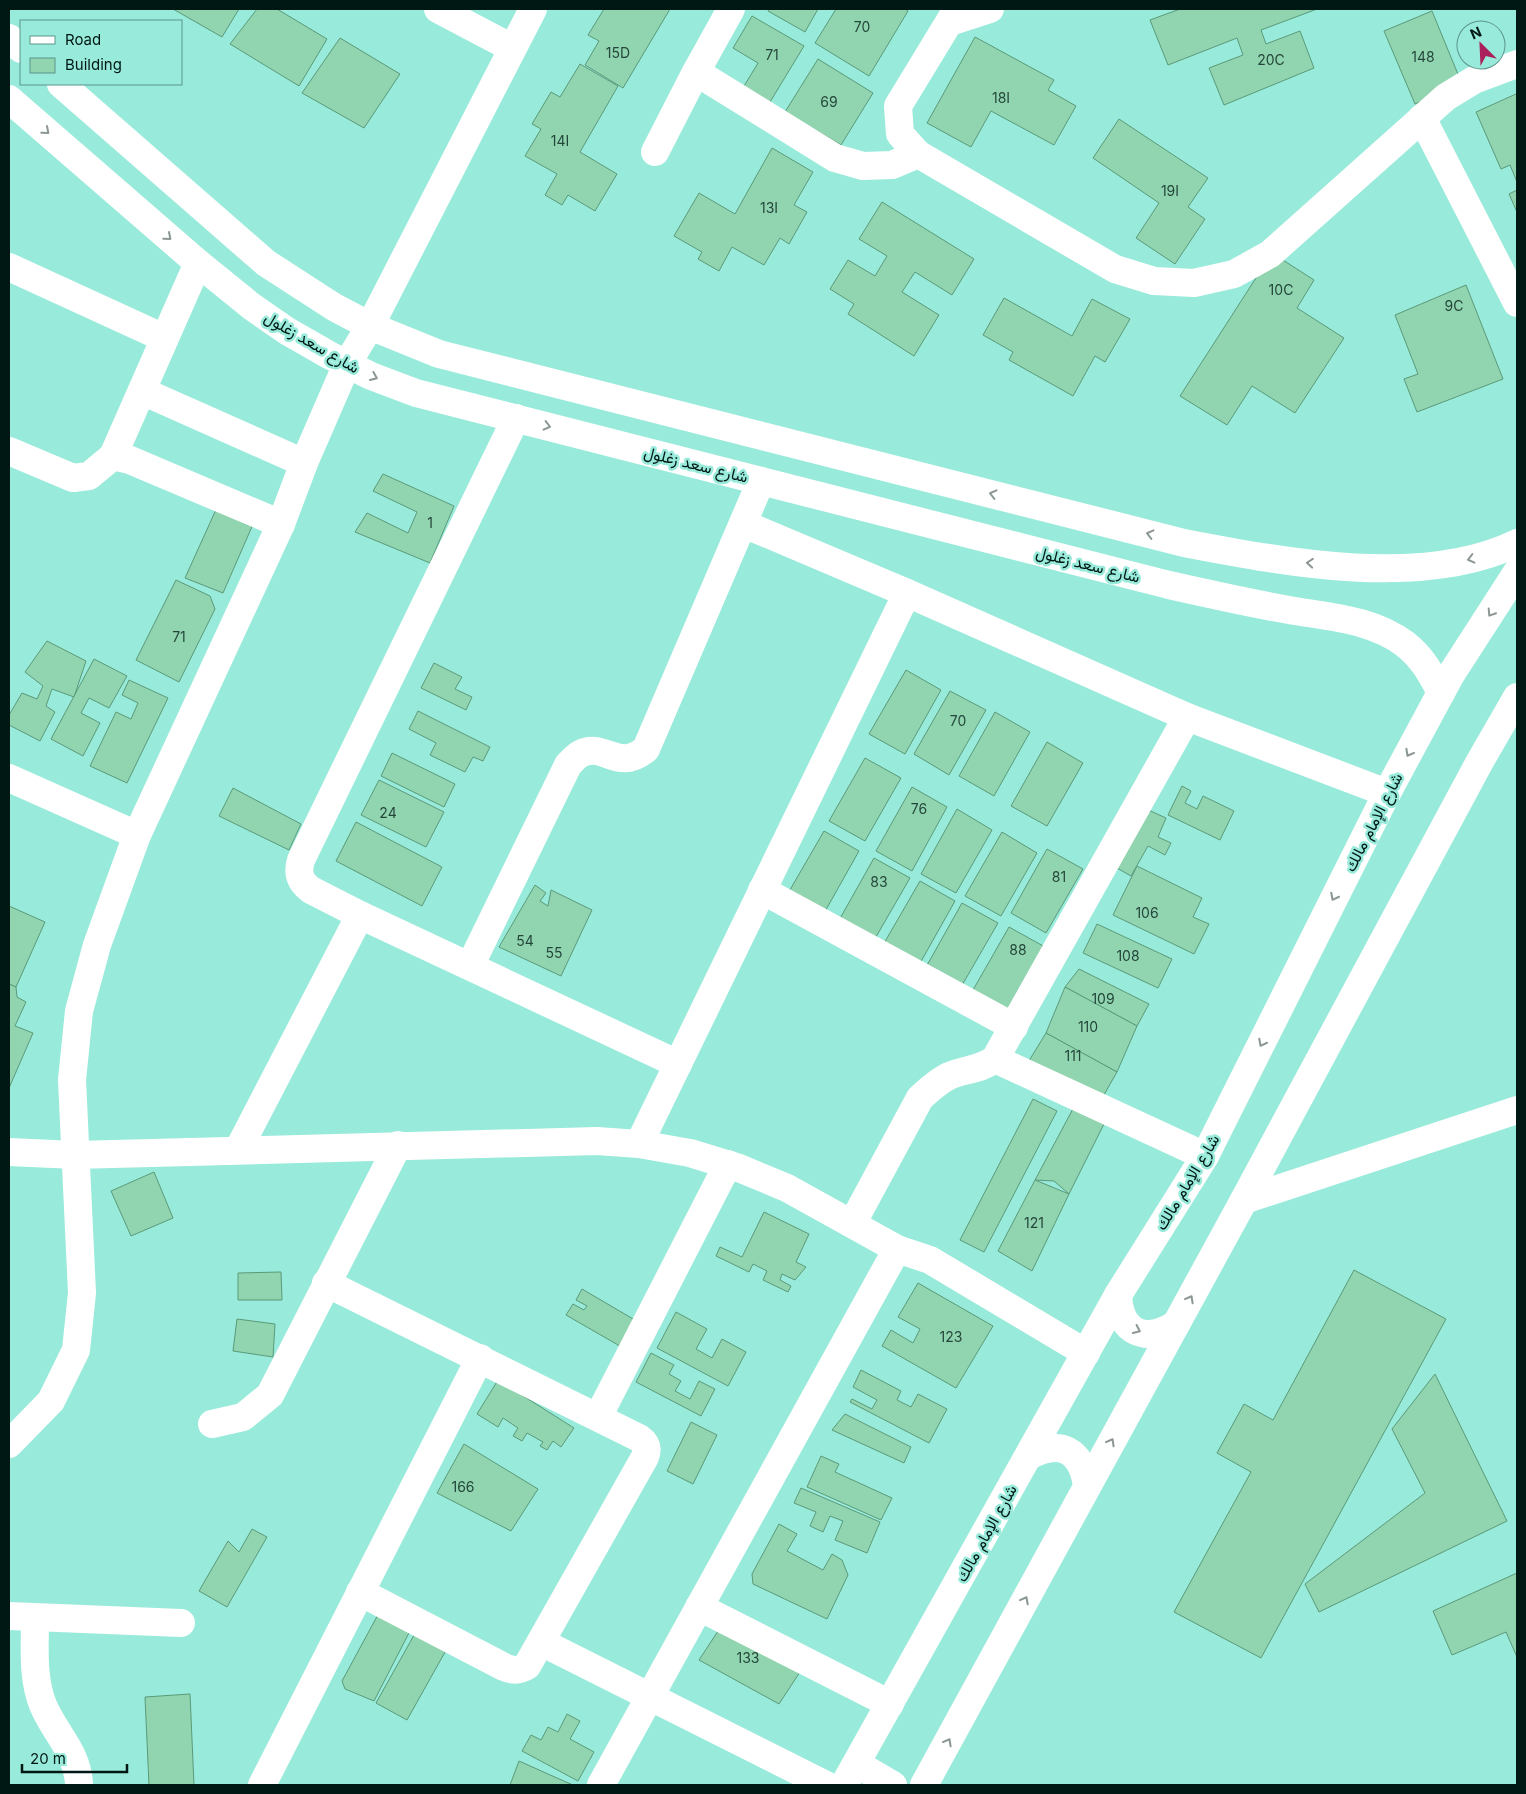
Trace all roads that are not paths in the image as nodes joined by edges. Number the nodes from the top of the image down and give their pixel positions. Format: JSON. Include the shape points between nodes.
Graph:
{"nodes":[{"id":1,"x":438,"y":9,"type":"edge"},
{"id":2,"x":533,"y":9,"type":"edge"},
{"id":3,"x":732,"y":9,"type":"edge"},
{"id":4,"x":990,"y":9,"type":"edge"},
{"id":5,"x":954,"y":16,"type":"edge"},
{"id":6,"x":9,"y":38,"type":"edge"},
{"id":7,"x":20,"y":48,"type":"edge"},
{"id":8,"x":512,"y":48,"type":"junction"},
{"id":9,"x":1517,"y":64,"type":"edge"},
{"id":10,"x":696,"y":72,"type":"junction"},
{"id":11,"x":62,"y":85,"type":"edge"},
{"id":12,"x":9,"y":99,"type":"edge"},
{"id":13,"x":1422,"y":118,"type":"junction"},
{"id":14,"x":656,"y":152,"type":"dead end"},
{"id":15,"x":918,"y":154,"type":"junction"},
{"id":16,"x":198,"y":263,"type":"junction"},
{"id":17,"x":11,"y":274,"type":"edge"},
{"id":18,"x":1517,"y":303,"type":"edge"},
{"id":19,"x":370,"y":326,"type":"junction"},
{"id":20,"x":164,"y":338,"type":"junction"},
{"id":21,"x":347,"y":364,"type":"junction"},
{"id":22,"x":142,"y":391,"type":"junction"},
{"id":23,"x":516,"y":418,"type":"junction"},
{"id":24,"x":9,"y":451,"type":"edge"},
{"id":25,"x":113,"y":456,"type":"junction"},
{"id":26,"x":304,"y":463,"type":"junction"},
{"id":27,"x":761,"y":481,"type":"junction"},
{"id":28,"x":281,"y":524,"type":"junction"},
{"id":29,"x":744,"y":524,"type":"junction"},
{"id":30,"x":1517,"y":543,"type":"edge"},
{"id":31,"x":1517,"y":572,"type":"edge"},
{"id":32,"x":907,"y":593,"type":"junction"},
{"id":33,"x":1441,"y":693,"type":"junction"},
{"id":34,"x":1517,"y":697,"type":"edge"},
{"id":35,"x":1187,"y":717,"type":"junction"},
{"id":36,"x":9,"y":778,"type":"edge"},
{"id":37,"x":1387,"y":793,"type":"junction"},
{"id":38,"x":137,"y":835,"type":"junction"},
{"id":39,"x":762,"y":890,"type":"junction"},
{"id":40,"x":360,"y":915,"type":"junction"},
{"id":41,"x":470,"y":966,"type":"junction"},
{"id":42,"x":1014,"y":1027,"type":"junction"},
{"id":43,"x":995,"y":1059,"type":"junction"},
{"id":44,"x":678,"y":1064,"type":"junction"},
{"id":45,"x":1517,"y":1110,"type":"edge"},
{"id":46,"x":639,"y":1144,"type":"junction"},
{"id":47,"x":398,"y":1145,"type":"junction"},
{"id":48,"x":238,"y":1150,"type":"junction"},
{"id":49,"x":9,"y":1152,"type":"edge"},
{"id":50,"x":75,"y":1155,"type":"junction"},
{"id":51,"x":1205,"y":1156,"type":"junction"},
{"id":52,"x":728,"y":1164,"type":"junction"},
{"id":53,"x":1244,"y":1200,"type":"junction"},
{"id":54,"x":852,"y":1224,"type":"junction"},
{"id":55,"x":897,"y":1249,"type":"junction"},
{"id":56,"x":326,"y":1283,"type":"junction"},
{"id":57,"x":1118,"y":1295,"type":"junction"},
{"id":58,"x":1176,"y":1324,"type":"junction"},
{"id":59,"x":1086,"y":1353,"type":"junction"},
{"id":60,"x":480,"y":1358,"type":"junction"},
{"id":61,"x":598,"y":1417,"type":"junction"},
{"id":62,"x":212,"y":1424,"type":"dead end"},
{"id":63,"x":9,"y":1444,"type":"edge"},
{"id":64,"x":1030,"y":1456,"type":"junction"},
{"id":65,"x":1087,"y":1485,"type":"junction"},
{"id":66,"x":360,"y":1592,"type":"junction"},
{"id":67,"x":699,"y":1607,"type":"junction"},
{"id":68,"x":22,"y":1617,"type":"edge"},
{"id":69,"x":182,"y":1623,"type":"dead end"},
{"id":70,"x":540,"y":1642,"type":"junction"},
{"id":71,"x":650,"y":1697,"type":"junction"},
{"id":72,"x":890,"y":1704,"type":"junction"},
{"id":73,"x":850,"y":1775,"type":"edge"},
{"id":74,"x":79,"y":1785,"type":"edge"},
{"id":75,"x":262,"y":1785,"type":"edge"},
{"id":76,"x":601,"y":1785,"type":"edge"},
{"id":77,"x":826,"y":1785,"type":"edge"},
{"id":78,"x":893,"y":1785,"type":"edge"},
{"id":79,"x":924,"y":1785,"type":"edge"}],
"edges":[{"from":1,"to":8,"type":"street"},
{"from":2,"to":8,"type":"street"},
{"from":3,"to":10,"type":"street"},
{"from":4,"to":5,"type":"street"},
{"from":5,"to":15,"type":"street","via":[[898,106],[900,134]]},
{"from":6,"to":7,"type":"street"},
{"from":8,"to":19,"type":"street"},
{"from":9,"to":13,"type":"street","via":[[1474,80],[1446,97]]},
{"from":10,"to":14,"type":"street"},
{"from":10,"to":15,"type":"street","via":[[835,158],[863,166],[892,165]]},
{"from":11,"to":19,"type":"street","via":[[266,263]]},
{"from":12,"to":16,"type":"street","name":"شارع سعد زغلول","one_way":true},
{"from":13,"to":15,"type":"street","via":[[1270,254],[1234,274],[1194,283],[1154,281],[1115,269]]},
{"from":13,"to":18,"type":"street"},
{"from":16,"to":20,"type":"street"},
{"from":16,"to":21,"type":"street","name":"شارع سعد زغلول","via":[[287,331]]},
{"from":17,"to":20,"type":"street"},
{"from":19,"to":21,"type":"street"},
{"from":30,"to":19,"type":"street","one_way":true,"via":[[1473,559],[1436,567],[1364,567],[1246,555],[1184,543],[439,354]]},
{"from":20,"to":22,"type":"street"},
{"from":21,"to":23,"type":"street","name":"شارع سعد زغلول","one_way":true,"via":[[416,393]]},
{"from":21,"to":26,"type":"street"},
{"from":22,"to":25,"type":"street"},
{"from":22,"to":26,"type":"street"},
{"from":23,"to":27,"type":"street","name":"شارع سعد زغلول","one_way":true},
{"from":23,"to":40,"type":"street","via":[[301,860],[299,874],[306,886]]},
{"from":24,"to":25,"type":"street","via":[[73,478],[89,476]]},
{"from":25,"to":28,"type":"street","via":[[130,460]]},
{"from":26,"to":28,"type":"street"},
{"from":27,"to":29,"type":"street"},
{"from":27,"to":33,"type":"street","name":"شارع سعد زغلول","via":[[1169,585],[1275,608],[1351,620],[1380,629],[1406,645],[1422,661]]},
{"from":28,"to":38,"type":"street"},
{"from":29,"to":32,"type":"street"},
{"from":29,"to":41,"type":"street","via":[[646,749],[636,758],[624,760],[596,751],[580,754],[568,765]]},
{"from":31,"to":33,"type":"street","name":"شارع الإمام مالك","one_way":true},
{"from":32,"to":35,"type":"street"},
{"from":32,"to":39,"type":"street"},
{"from":33,"to":37,"type":"street","name":"شارع الإمام مالك","one_way":true},
{"from":34,"to":53,"type":"street"},
{"from":35,"to":37,"type":"street"},
{"from":35,"to":42,"type":"street"},
{"from":36,"to":38,"type":"street"},
{"from":37,"to":51,"type":"street","name":"شارع الإمام مالك","one_way":true},
{"from":38,"to":50,"type":"street","via":[[97,945],[79,1011],[72,1080]]},
{"from":39,"to":42,"type":"street"},
{"from":39,"to":44,"type":"street"},
{"from":40,"to":41,"type":"street"},
{"from":40,"to":48,"type":"street"},
{"from":41,"to":44,"type":"street"},
{"from":42,"to":43,"type":"street"},
{"from":43,"to":51,"type":"street"},
{"from":43,"to":54,"type":"street","via":[[983,1067],[949,1076],[920,1098]]},
{"from":44,"to":46,"type":"street"},
{"from":45,"to":53,"type":"street"},
{"from":46,"to":47,"type":"street","via":[[597,1140]]},
{"from":46,"to":52,"type":"street"},
{"from":47,"to":48,"type":"street"},
{"from":47,"to":56,"type":"street"},
{"from":48,"to":50,"type":"street"},
{"from":49,"to":50,"type":"street"},
{"from":50,"to":63,"type":"street","via":[[82,1293],[76,1350],[51,1401]]},
{"from":51,"to":57,"type":"street","name":"شارع الإمام مالك"},
{"from":52,"to":54,"type":"street","via":[[787,1188]]},
{"from":52,"to":61,"type":"street"},
{"from":58,"to":53,"type":"street","one_way":true},
{"from":54,"to":55,"type":"street"},
{"from":55,"to":59,"type":"street","via":[[930,1260]]},
{"from":55,"to":67,"type":"street"},
{"from":56,"to":60,"type":"street"},
{"from":56,"to":62,"type":"street","via":[[270,1395],[243,1417]]},
{"from":57,"to":58,"type":"street","one_way":true,"via":[[1119,1312],[1128,1326],[1144,1334],[1162,1333]]},
{"from":57,"to":59,"type":"street","name":"شارع الإمام مالك"},
{"from":65,"to":58,"type":"street","one_way":true},
{"from":59,"to":64,"type":"street","name":"شارع الإمام مالك"},
{"from":60,"to":61,"type":"street"},
{"from":60,"to":66,"type":"street"},
{"from":61,"to":70,"type":"street","via":[[645,1442],[647,1452]]},
{"from":64,"to":65,"type":"street","via":[[1044,1448],[1060,1448],[1075,1455],[1085,1469]]},
{"from":64,"to":72,"type":"street","name":"شارع الإمام مالك"},
{"from":79,"to":65,"type":"street","one_way":true},
{"from":66,"to":70,"type":"street","via":[[510,1670],[517,1671],[527,1666]]},
{"from":66,"to":75,"type":"street"},
{"from":67,"to":71,"type":"street"},
{"from":67,"to":72,"type":"street"},
{"from":68,"to":69,"type":"street"},
{"from":68,"to":74,"type":"street","via":[[43,1706],[75,1759]]},
{"from":70,"to":71,"type":"street"},
{"from":71,"to":76,"type":"street"},
{"from":71,"to":77,"type":"street"},
{"from":72,"to":73,"type":"street","name":"شارع الإمام مالك"},
{"from":73,"to":78,"type":"street"}]}
